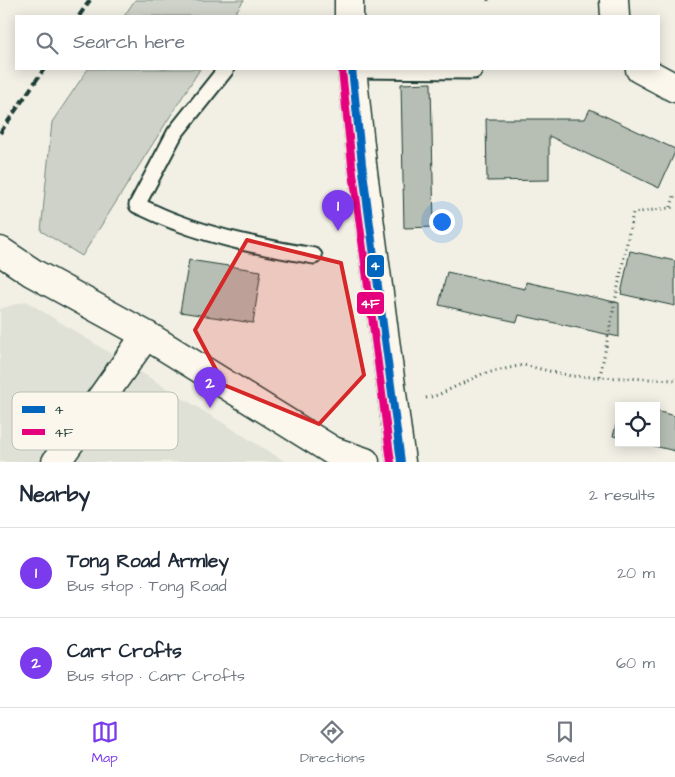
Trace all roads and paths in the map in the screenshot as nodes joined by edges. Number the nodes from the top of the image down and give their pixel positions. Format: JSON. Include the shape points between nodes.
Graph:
{"nodes":[{"id":1,"x":349,"y":0,"type":"edge"},
{"id":2,"x":614,"y":0,"type":"edge"},
{"id":3,"x":349,"y":15,"type":"edge"},
{"id":4,"x":615,"y":15,"type":"edge"},
{"id":5,"x":225,"y":70,"type":"edge"},
{"id":6,"x":352,"y":70,"type":"edge"},
{"id":7,"x":413,"y":70,"type":"edge"},
{"id":8,"x":642,"y":70,"type":"edge"},
{"id":9,"x":474,"y":71,"type":"dead end"},
{"id":10,"x":675,"y":88,"type":"edge"},
{"id":11,"x":675,"y":193,"type":"edge"},
{"id":12,"x":673,"y":207,"type":"edge"},
{"id":13,"x":0,"y":250,"type":"edge"},
{"id":14,"x":314,"y":256,"type":"dead end"},
{"id":15,"x":146,"y":335,"type":"junction"},
{"id":16,"x":600,"y":376,"type":"junction"},
{"id":17,"x":675,"y":380,"type":"edge"},
{"id":18,"x":106,"y":392,"type":"edge"},
{"id":19,"x":393,"y":405,"type":"junction"},
{"id":20,"x":65,"y":450,"type":"edge"},
{"id":21,"x":56,"y":462,"type":"edge"},
{"id":22,"x":365,"y":462,"type":"edge"},
{"id":23,"x":400,"y":462,"type":"edge"}],
"edges":[{"from":1,"to":3,"type":"street"},
{"from":2,"to":4,"type":"street"},
{"from":5,"to":14,"type":"lane","via":[[175,133],[137,205],[210,233],[252,245]]},
{"from":6,"to":19,"type":"street"},
{"from":7,"to":9,"type":"lane"},
{"from":8,"to":10,"type":"street"},
{"from":11,"to":12,"type":"path"},
{"from":12,"to":16,"type":"path","via":[[633,213]]},
{"from":13,"to":15,"type":"street","via":[[32,272]]},
{"from":15,"to":18,"type":"street"},
{"from":15,"to":22,"type":"street","via":[[333,451]]},
{"from":16,"to":17,"type":"path"},
{"from":16,"to":19,"type":"path","via":[[571,376],[523,365],[482,374],[438,395]]},
{"from":19,"to":23,"type":"street"},
{"from":20,"to":21,"type":"street"}]}
